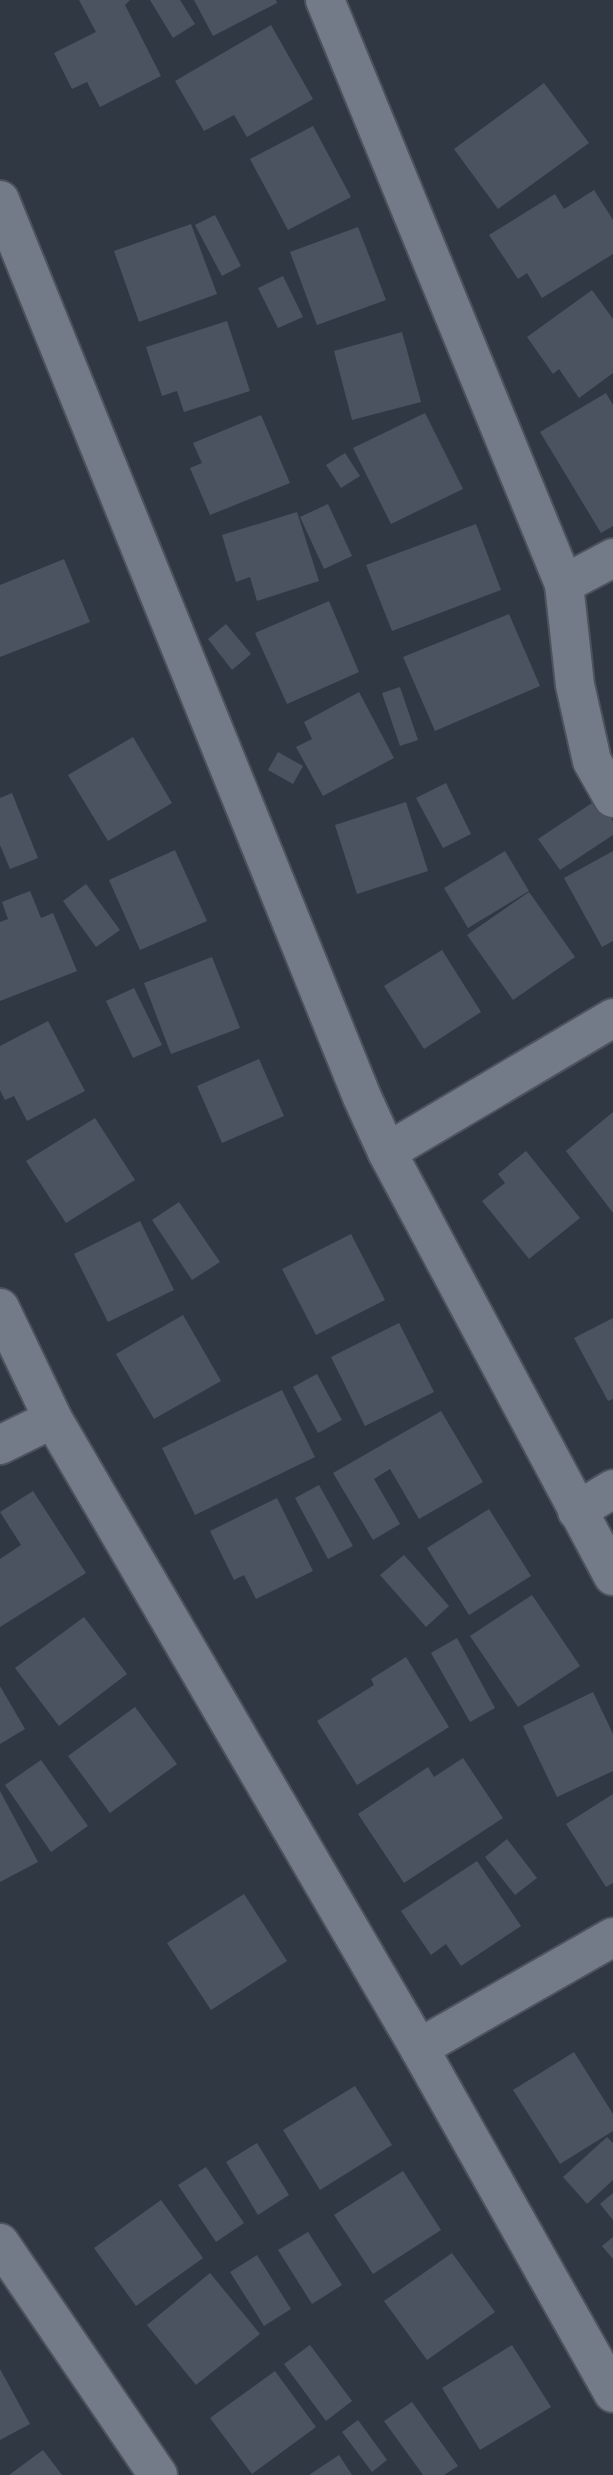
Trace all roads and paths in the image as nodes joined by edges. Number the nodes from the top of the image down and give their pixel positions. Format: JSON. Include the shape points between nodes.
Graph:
{"nodes":[{"id":1,"x":325,"y":0,"type":"edge"},
{"id":2,"x":0,"y":200,"type":"edge"},
{"id":3,"x":613,"y":558,"type":"edge"},
{"id":4,"x":564,"y":584,"type":"junction"},
{"id":5,"x":613,"y":798,"type":"edge"},
{"id":6,"x":613,"y":1018,"type":"edge"},
{"id":7,"x":387,"y":1152,"type":"junction"},
{"id":8,"x":0,"y":1308,"type":"edge"},
{"id":9,"x":53,"y":1419,"type":"junction"},
{"id":10,"x":0,"y":1446,"type":"edge"},
{"id":11,"x":613,"y":1489,"type":"edge"},
{"id":12,"x":577,"y":1511,"type":"junction"},
{"id":13,"x":613,"y":1577,"type":"edge"},
{"id":14,"x":613,"y":1937,"type":"edge"},
{"id":15,"x":419,"y":2048,"type":"junction"},
{"id":16,"x":0,"y":2243,"type":"edge"},
{"id":17,"x":613,"y":2393,"type":"edge"},
{"id":18,"x":158,"y":2475,"type":"edge"}],
"edges":[{"from":1,"to":4,"type":"street"},
{"from":2,"to":7,"type":"street"},
{"from":3,"to":4,"type":"street"},
{"from":4,"to":5,"type":"street","via":[[575,685],[592,761]]},
{"from":6,"to":7,"type":"street"},
{"from":7,"to":12,"type":"street"},
{"from":8,"to":9,"type":"street"},
{"from":9,"to":10,"type":"street"},
{"from":9,"to":15,"type":"street"},
{"from":11,"to":12,"type":"street"},
{"from":12,"to":13,"type":"street"},
{"from":14,"to":15,"type":"street"},
{"from":15,"to":17,"type":"street"},
{"from":16,"to":18,"type":"street"}]}
